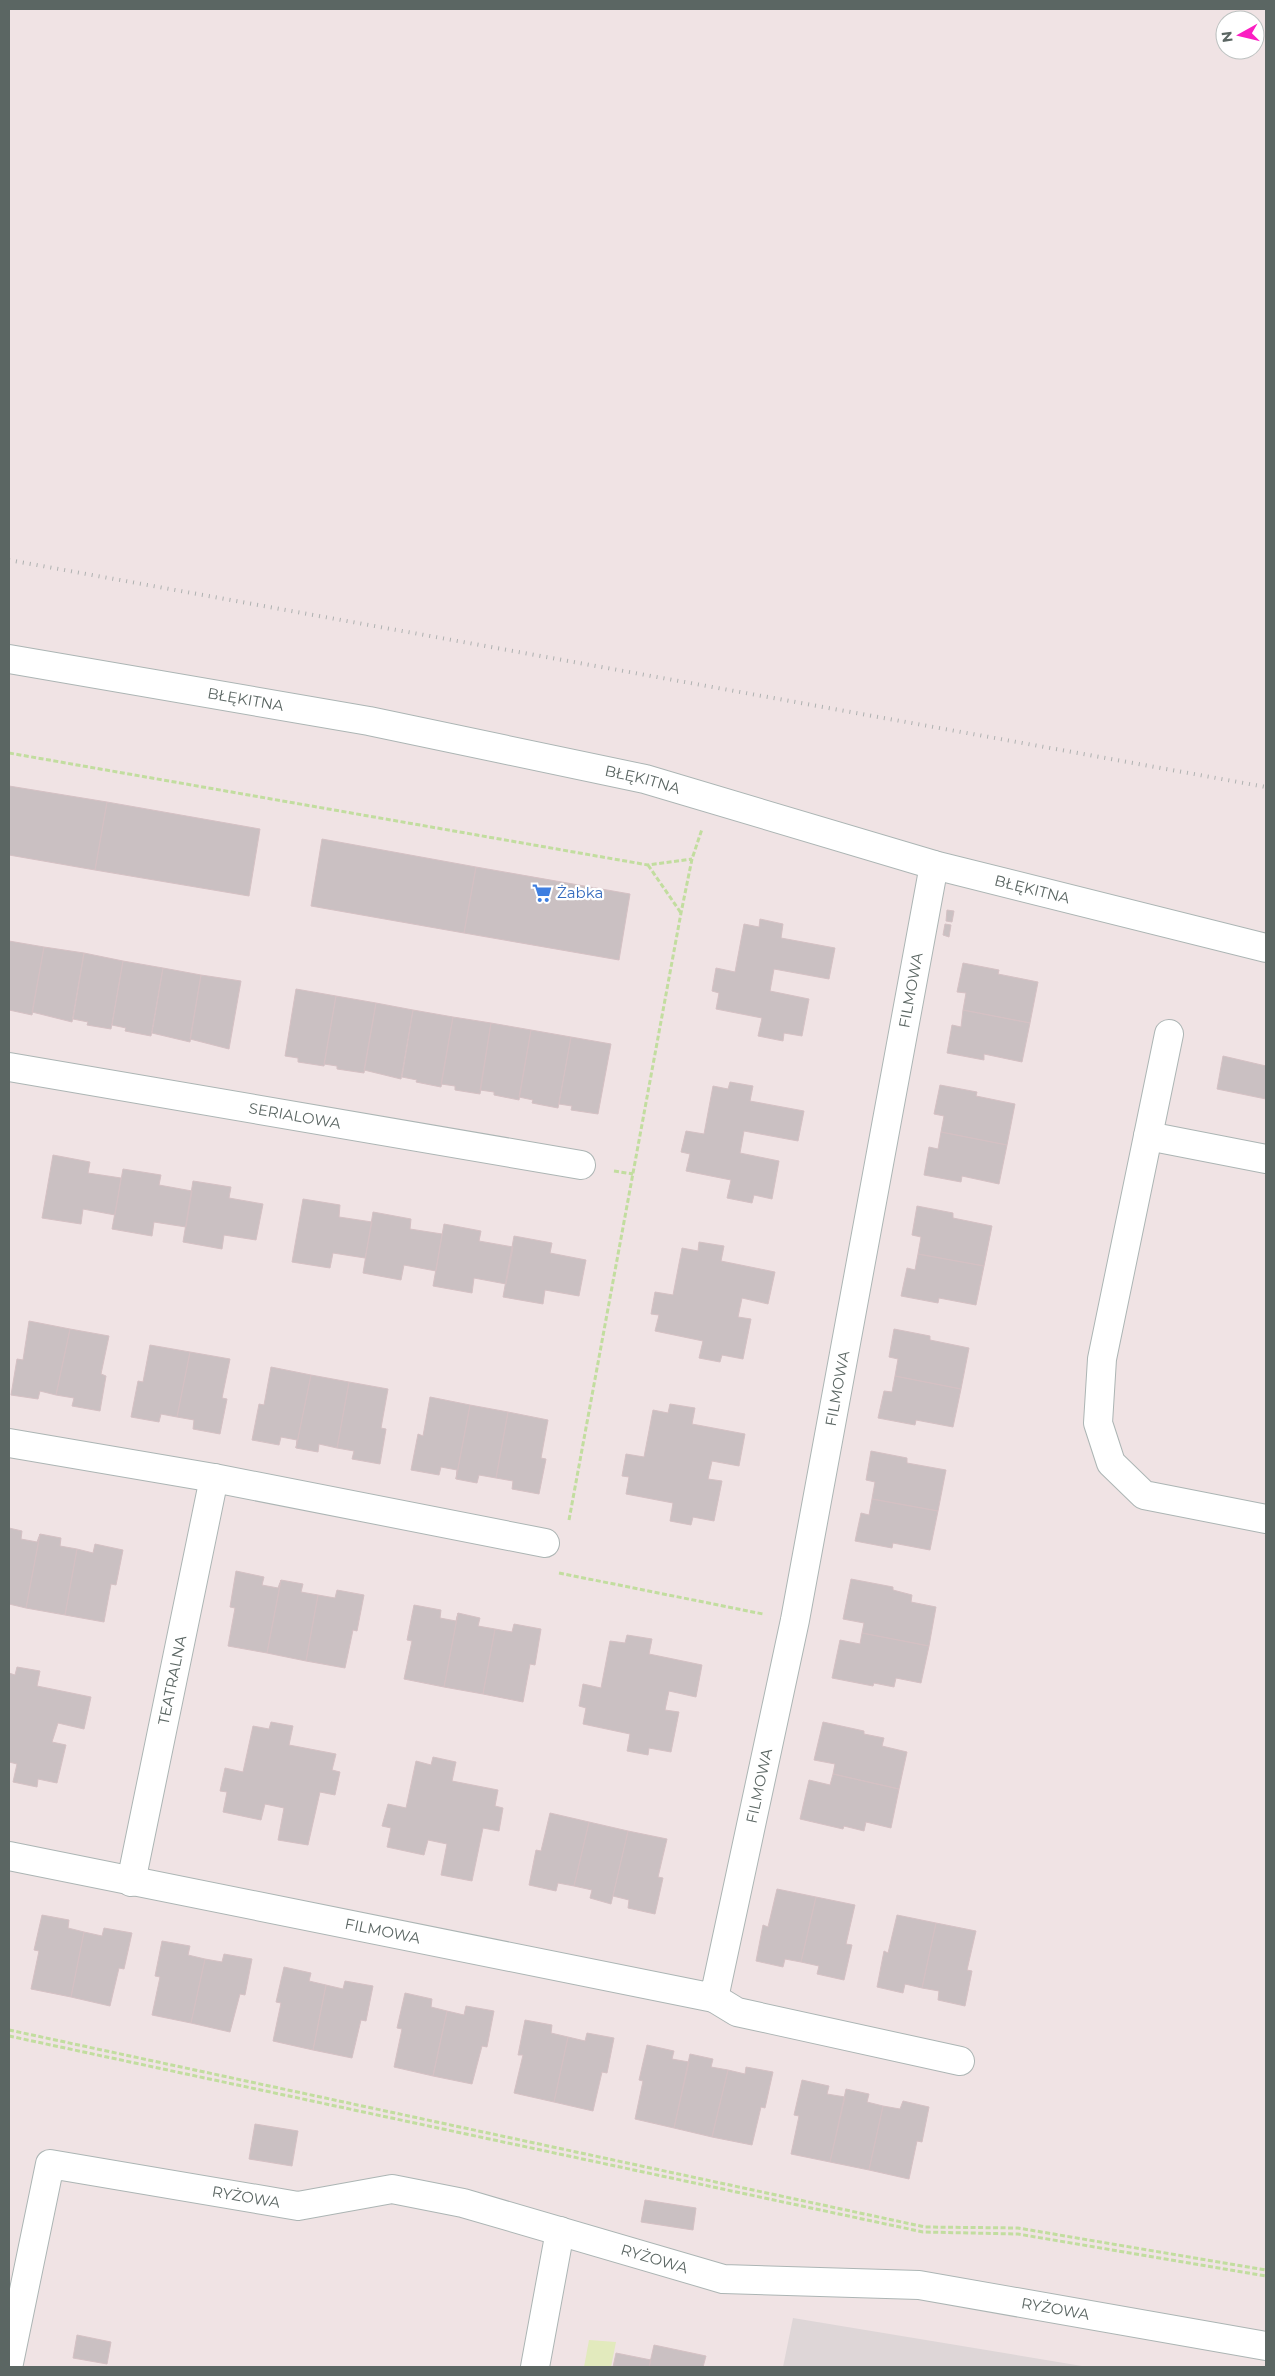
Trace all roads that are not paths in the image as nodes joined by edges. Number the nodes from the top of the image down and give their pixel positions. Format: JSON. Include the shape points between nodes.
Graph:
{"nodes":[{"id":1,"x":9,"y":659,"type":"edge"},
{"id":2,"x":934,"y":865,"type":"junction"},
{"id":3,"x":1266,"y":948,"type":"edge"},
{"id":4,"x":1169,"y":1034,"type":"dead end"},
{"id":5,"x":9,"y":1067,"type":"edge"},
{"id":6,"x":1148,"y":1136,"type":"junction"},
{"id":7,"x":1266,"y":1159,"type":"edge"},
{"id":8,"x":581,"y":1165,"type":"dead end"},
{"id":9,"x":9,"y":1443,"type":"edge"},
{"id":10,"x":214,"y":1478,"type":"junction"},
{"id":11,"x":1266,"y":1519,"type":"edge"},
{"id":12,"x":553,"y":1553,"type":"road end"},
{"id":13,"x":9,"y":1856,"type":"edge"},
{"id":14,"x":131,"y":1882,"type":"junction"},
{"id":15,"x":714,"y":1998,"type":"junction"},
{"id":16,"x":960,"y":2061,"type":"dead end"},
{"id":17,"x":560,"y":2232,"type":"junction"},
{"id":18,"x":1266,"y":2346,"type":"edge"},
{"id":19,"x":9,"y":2363,"type":"edge"},
{"id":20,"x":535,"y":2367,"type":"edge"}],
"edges":[{"from":1,"to":2,"type":"street","name":"BŁĘKITNA","via":[[369,722],[645,779]]},
{"from":2,"to":3,"type":"street","name":"BŁĘKITNA"},
{"from":2,"to":15,"type":"street","name":"FILMOWA","via":[[795,1620]]},
{"from":4,"to":6,"type":"street"},
{"from":5,"to":8,"type":"street","name":"SERIALOWA"},
{"from":6,"to":7,"type":"street"},
{"from":6,"to":11,"type":"street","via":[[1102,1359],[1098,1423],[1112,1463],[1144,1495]]},
{"from":9,"to":10,"type":"street"},
{"from":10,"to":12,"type":"street"},
{"from":10,"to":14,"type":"street","name":"TEATRALNA"},
{"from":13,"to":14,"type":"street","name":"FILMOWA"},
{"from":14,"to":15,"type":"street","name":"FILMOWA"},
{"from":15,"to":16,"type":"street","via":[[737,2012]]},
{"from":17,"to":18,"type":"street","name":"RYŻOWA","via":[[723,2279],[919,2285]]},
{"from":17,"to":19,"type":"street","name":"RYŻOWA","via":[[463,2203],[392,2189],[298,2206],[50,2164]]},
{"from":17,"to":20,"type":"street"}]}
